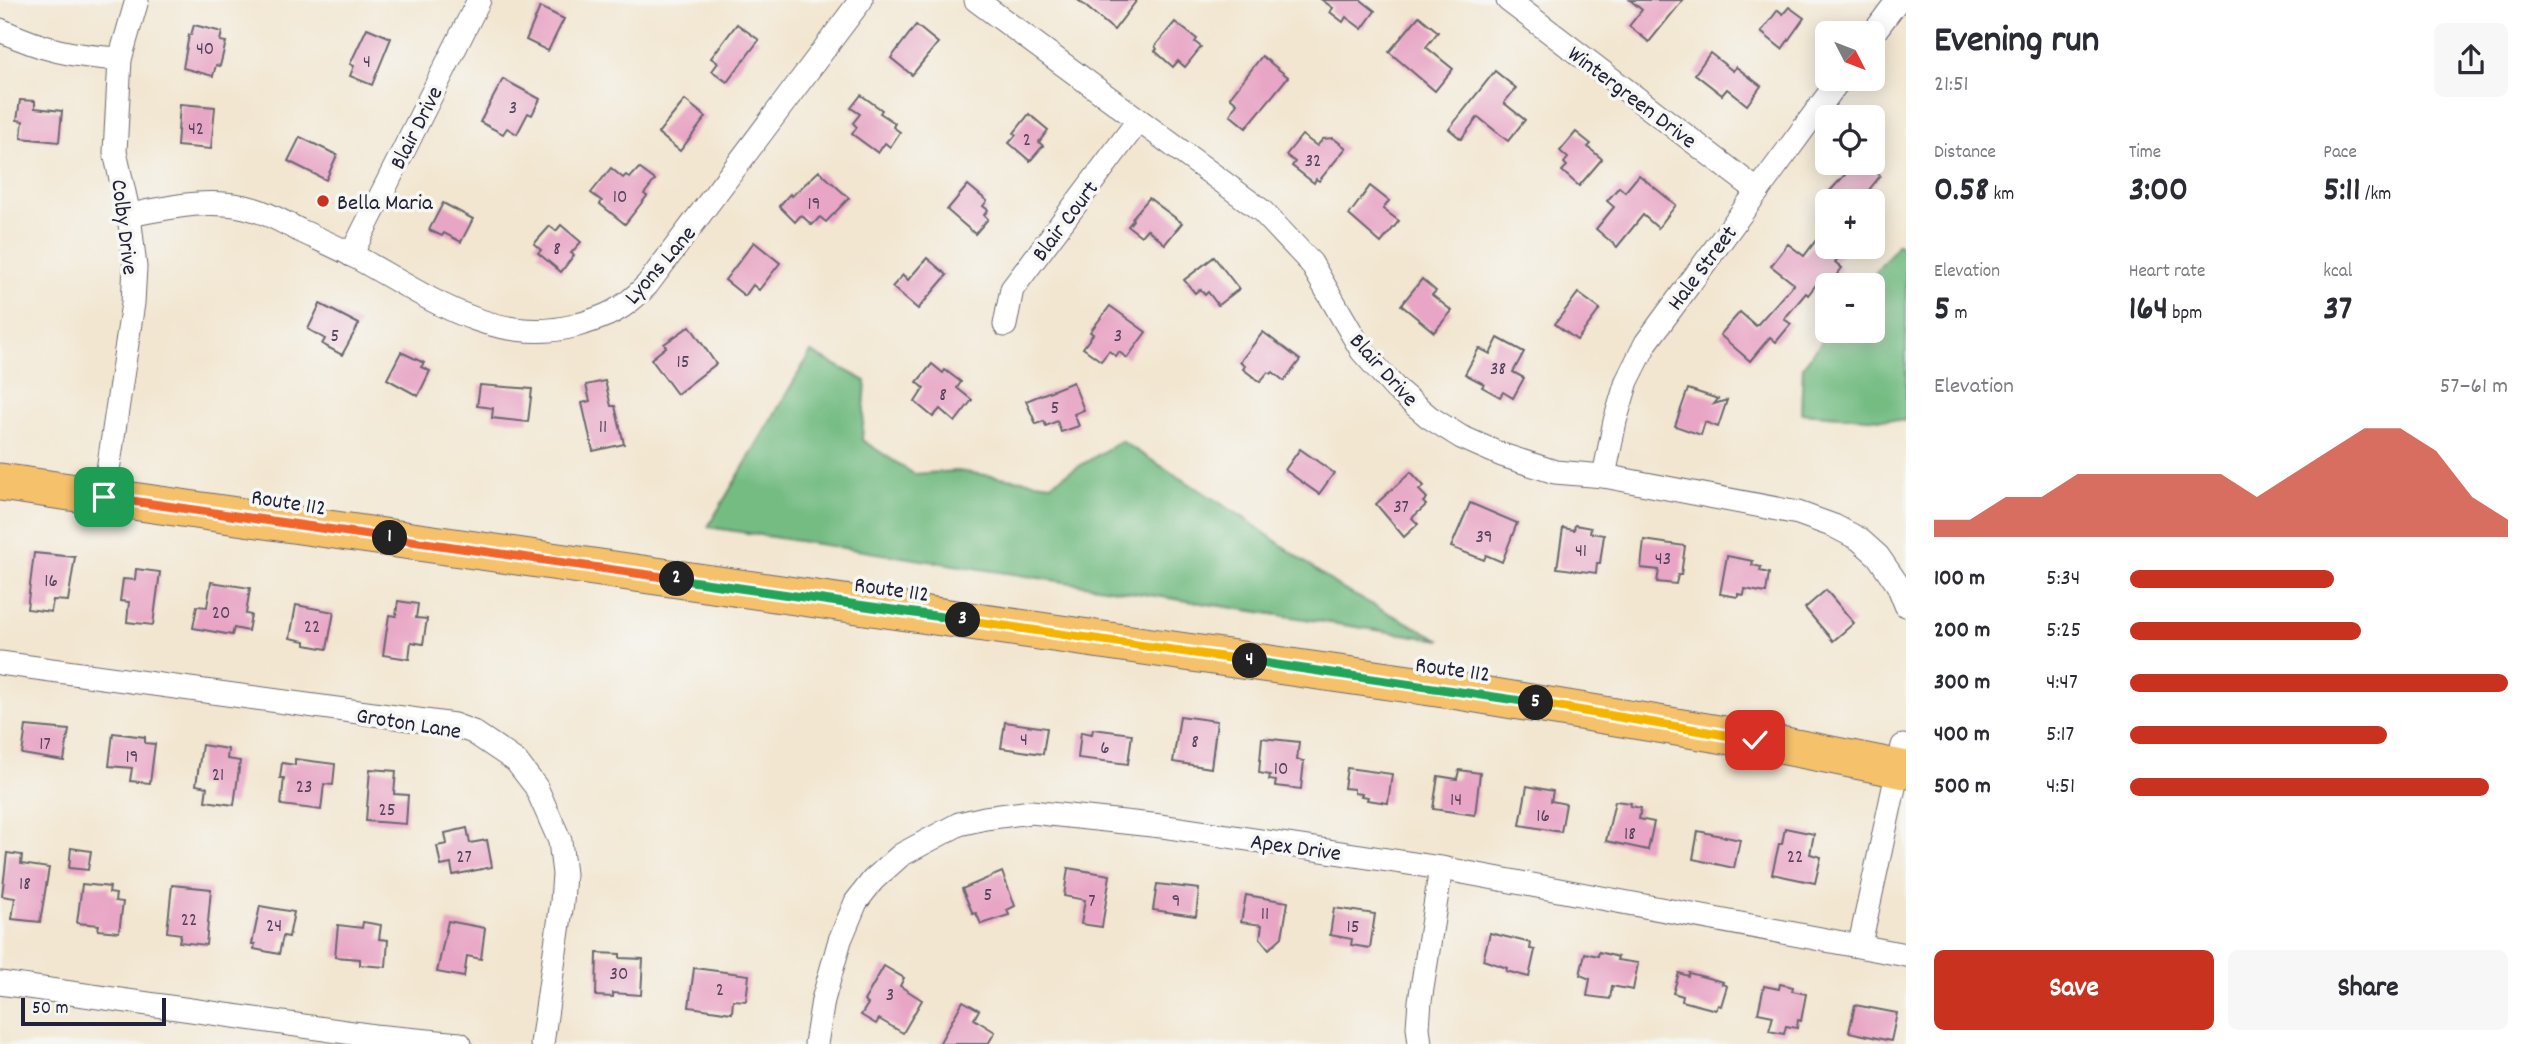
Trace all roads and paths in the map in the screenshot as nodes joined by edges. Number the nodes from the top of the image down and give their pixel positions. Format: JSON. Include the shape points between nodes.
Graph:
{"nodes":[{"id":1,"x":137,"y":0,"type":"edge"},
{"id":2,"x":479,"y":0,"type":"edge"},
{"id":3,"x":861,"y":0,"type":"edge"},
{"id":4,"x":976,"y":0,"type":"edge"},
{"id":5,"x":1508,"y":0,"type":"edge"},
{"id":6,"x":1898,"y":0,"type":"edge"},
{"id":7,"x":1882,"y":21,"type":"edge"},
{"id":8,"x":0,"y":30,"type":"edge"},
{"id":9,"x":120,"y":59,"type":"junction"},
{"id":10,"x":1831,"y":91,"type":"edge"},
{"id":11,"x":1138,"y":121,"type":"junction"},
{"id":12,"x":1758,"y":191,"type":"junction"},
{"id":13,"x":129,"y":215,"type":"junction"},
{"id":14,"x":351,"y":255,"type":"junction"},
{"id":15,"x":1005,"y":325,"type":"dead end"},
{"id":16,"x":0,"y":460,"type":"edge"},
{"id":17,"x":1604,"y":476,"type":"junction"},
{"id":18,"x":0,"y":482,"type":"edge"},
{"id":19,"x":105,"y":486,"type":"junction"},
{"id":20,"x":1906,"y":605,"type":"edge"},
{"id":21,"x":0,"y":663,"type":"edge"},
{"id":22,"x":1903,"y":758,"type":"edge"},
{"id":23,"x":1441,"y":868,"type":"junction"},
{"id":24,"x":1860,"y":944,"type":"junction"},
{"id":25,"x":1906,"y":955,"type":"edge"},
{"id":26,"x":0,"y":983,"type":"edge"},
{"id":27,"x":373,"y":1040,"type":"edge"},
{"id":28,"x":460,"y":1044,"type":"edge"},
{"id":29,"x":542,"y":1044,"type":"edge"},
{"id":30,"x":816,"y":1044,"type":"edge"},
{"id":31,"x":1420,"y":1044,"type":"edge"}],
"edges":[{"from":1,"to":9,"type":"street","name":"Colby Drive"},
{"from":2,"to":14,"type":"street","name":"Blair Drive"},
{"from":3,"to":14,"type":"street","name":"Lyons Lane","via":[[647,285],[628,304],[609,314],[559,330],[488,325]]},
{"from":4,"to":11,"type":"street","name":"Blair Drive"},
{"from":5,"to":12,"type":"street","name":"Wintergreen Drive"},
{"from":6,"to":7,"type":"street"},
{"from":8,"to":9,"type":"street","via":[[36,46]]},
{"from":9,"to":13,"type":"street","name":"Colby Drive","via":[[115,152]]},
{"from":10,"to":12,"type":"street","name":"Hale Street"},
{"from":11,"to":15,"type":"street","name":"Blair Court","via":[[1012,289]]},
{"from":11,"to":17,"type":"street","name":"Blair Drive","via":[[1278,225],[1311,263],[1362,351],[1429,417],[1502,455],[1555,472]]},
{"from":12,"to":17,"type":"street","name":"Hale Street","via":[[1646,343],[1627,381]]},
{"from":13,"to":14,"type":"street","name":"Lyons Lane","via":[[191,204],[231,204],[263,213]]},
{"from":13,"to":19,"type":"street","name":"Colby Drive","via":[[135,267],[133,303]]},
{"from":16,"to":19,"type":"main road","name":"Route 112"},
{"from":17,"to":20,"type":"street","name":"Blair Drive","via":[[1798,513],[1834,526],[1878,556]]},
{"from":18,"to":19,"type":"main road","name":"Route 112"},
{"from":19,"to":22,"type":"main road","name":"Route 112","via":[[149,479],[1504,675],[1757,717]]},
{"from":21,"to":29,"type":"street","name":"Groton Lane","via":[[454,725],[516,761],[547,810],[560,841],[564,874]]},
{"from":22,"to":24,"type":"street"},
{"from":23,"to":24,"type":"street","name":"Apex Drive"},
{"from":23,"to":30,"type":"street","name":"Apex Drive","via":[[1083,816],[1031,812],[959,824],[901,855],[856,902],[823,1000]]},
{"from":23,"to":31,"type":"street","via":[[1420,1002]]},
{"from":24,"to":25,"type":"street","name":"Apex Drive"},
{"from":26,"to":27,"type":"street"},
{"from":27,"to":28,"type":"street"}]}
